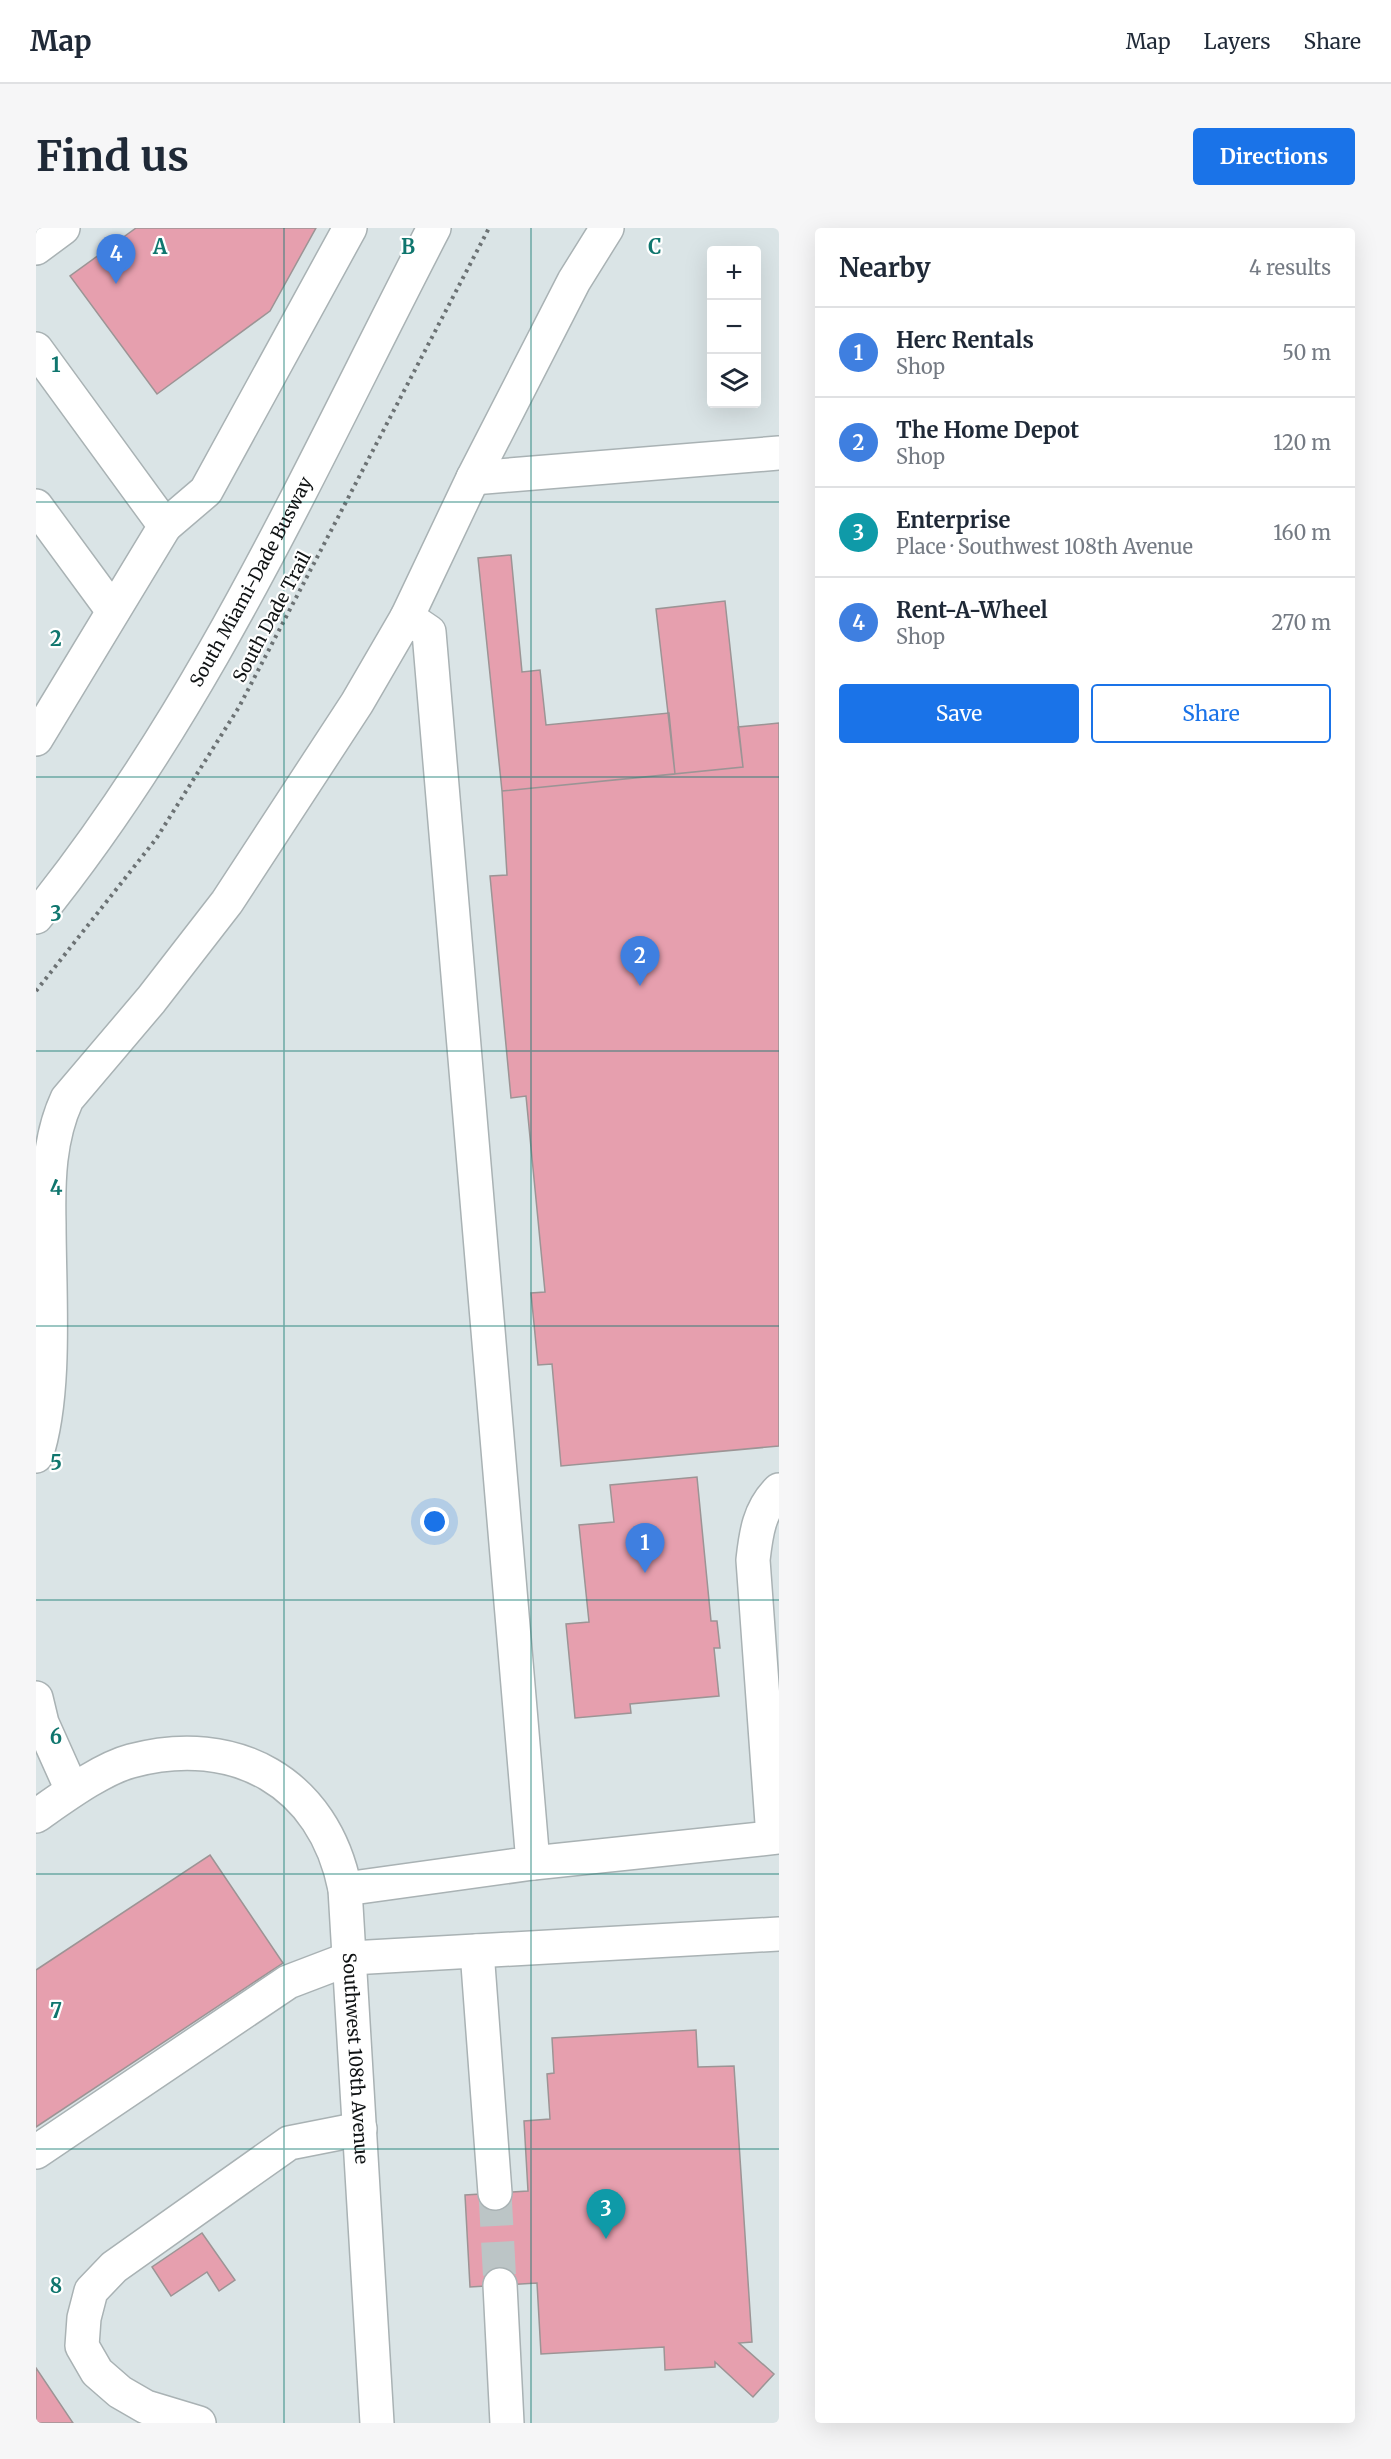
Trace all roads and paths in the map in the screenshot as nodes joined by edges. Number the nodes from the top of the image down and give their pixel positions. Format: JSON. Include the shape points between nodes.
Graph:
{"nodes":[{"id":1,"x":63,"y":228,"type":"edge"},
{"id":2,"x":350,"y":228,"type":"edge"},
{"id":3,"x":434,"y":228,"type":"edge"},
{"id":4,"x":489,"y":228,"type":"edge"},
{"id":5,"x":607,"y":228,"type":"edge"},
{"id":6,"x":36,"y":248,"type":"edge"},
{"id":7,"x":37,"y":350,"type":"edge"},
{"id":8,"x":779,"y":453,"type":"edge"},
{"id":9,"x":473,"y":478,"type":"junction"},
{"id":10,"x":36,"y":506,"type":"edge"},
{"id":11,"x":165,"y":526,"type":"junction"},
{"id":12,"x":113,"y":611,"type":"junction"},
{"id":13,"x":407,"y":617,"type":"junction"},
{"id":14,"x":36,"y":739,"type":"edge"},
{"id":15,"x":36,"y":917,"type":"edge"},
{"id":16,"x":36,"y":991,"type":"edge"},
{"id":17,"x":36,"y":1456,"type":"edge"},
{"id":18,"x":779,"y":1490,"type":"edge"},
{"id":19,"x":36,"y":1698,"type":"edge"},
{"id":20,"x":72,"y":1790,"type":"junction"},
{"id":21,"x":36,"y":1816,"type":"edge"},
{"id":22,"x":776,"y":1837,"type":"edge"},
{"id":23,"x":533,"y":1863,"type":"junction"},
{"id":24,"x":345,"y":1889,"type":"junction"},
{"id":25,"x":779,"y":1934,"type":"edge"},
{"id":26,"x":477,"y":1951,"type":"junction"},
{"id":27,"x":351,"y":1958,"type":"junction"},
{"id":28,"x":360,"y":2129,"type":"junction"},
{"id":29,"x":36,"y":2152,"type":"edge"},
{"id":30,"x":495,"y":2193,"type":"tunnel mouth"},
{"id":31,"x":500,"y":2285,"type":"tunnel mouth"},
{"id":32,"x":199,"y":2423,"type":"edge"},
{"id":33,"x":377,"y":2423,"type":"edge"},
{"id":34,"x":507,"y":2423,"type":"edge"}],
"edges":[{"from":1,"to":6,"type":"street"},
{"from":2,"to":11,"type":"street","via":[[206,491]]},
{"from":3,"to":15,"type":"street","name":"South Miami-Dade Busway","via":[[206,667],[114,814]]},
{"from":4,"to":16,"type":"path","name":"South Dade Trail","via":[[233,717],[156,839]]},
{"from":5,"to":9,"type":"street","via":[[574,281]]},
{"from":7,"to":11,"type":"street"},
{"from":8,"to":9,"type":"street"},
{"from":9,"to":13,"type":"street"},
{"from":10,"to":12,"type":"street"},
{"from":11,"to":12,"type":"street"},
{"from":12,"to":14,"type":"street"},
{"from":13,"to":17,"type":"street","via":[[357,703],[227,902],[67,1099],[60,1113],[49,1180],[48,1372]]},
{"from":13,"to":23,"type":"street","via":[[429,632]]},
{"from":18,"to":22,"type":"street","via":[[766,1503],[756,1531],[753,1560]]},
{"from":19,"to":20,"type":"street","via":[[42,1723]]},
{"from":20,"to":21,"type":"street","name":"Southwest 108th Avenue"},
{"from":20,"to":24,"type":"street","name":"Southwest 108th Avenue","via":[[129,1761],[191,1753],[260,1769],[290,1787],[308,1805],[339,1858]]},
{"from":22,"to":23,"type":"street"},
{"from":23,"to":24,"type":"street"},
{"from":24,"to":27,"type":"street","name":"Southwest 108th Avenue"},
{"from":25,"to":26,"type":"street"},
{"from":26,"to":27,"type":"street"},
{"from":26,"to":30,"type":"street"},
{"from":27,"to":28,"type":"street","name":"Southwest 108th Avenue"},
{"from":27,"to":29,"type":"street","via":[[288,1982]]},
{"from":28,"to":32,"type":"street","via":[[289,2143],[114,2267],[91,2291],[82,2346],[97,2372],[146,2407]]},
{"from":28,"to":33,"type":"street","name":"Southwest 108th Avenue"},
{"from":31,"to":34,"type":"street"}]}
